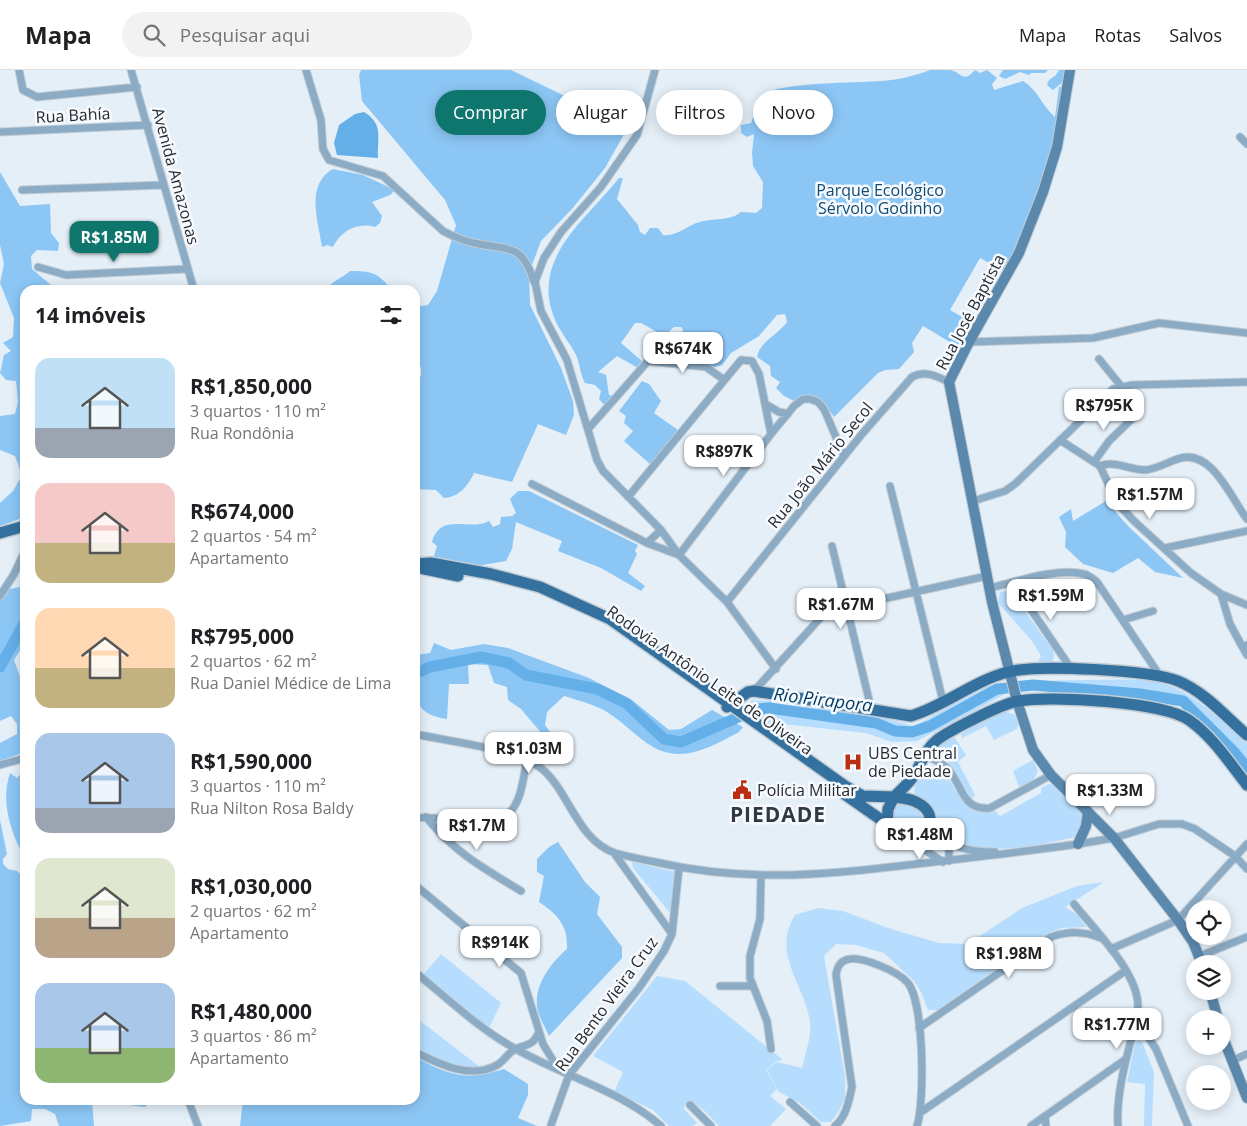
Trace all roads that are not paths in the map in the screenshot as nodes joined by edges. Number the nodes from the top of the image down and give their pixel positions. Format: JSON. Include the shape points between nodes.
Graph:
{"nodes":[{"id":1,"x":19,"y":70,"type":"edge"},
{"id":2,"x":131,"y":70,"type":"edge"},
{"id":3,"x":306,"y":70,"type":"edge"},
{"id":4,"x":655,"y":70,"type":"edge"},
{"id":5,"x":1070,"y":70,"type":"edge"},
{"id":6,"x":137,"y":88,"type":"junction"},
{"id":7,"x":148,"y":125,"type":"junction"},
{"id":8,"x":0,"y":132,"type":"edge"},
{"id":9,"x":1240,"y":137,"type":"dead end"},
{"id":10,"x":1247,"y":144,"type":"edge"},
{"id":11,"x":164,"y":185,"type":"junction"},
{"id":12,"x":22,"y":190,"type":"dead end"},
{"id":13,"x":38,"y":267,"type":"dead end"},
{"id":14,"x":187,"y":269,"type":"junction"},
{"id":15,"x":534,"y":282,"type":"junction"},
{"id":16,"x":192,"y":285,"type":"edge"},
{"id":17,"x":1247,"y":333,"type":"edge"},
{"id":18,"x":968,"y":342,"type":"junction"},
{"id":19,"x":663,"y":344,"type":"dead end"},
{"id":20,"x":1099,"y":359,"type":"dead end"},
{"id":21,"x":648,"y":361,"type":"junction"},
{"id":22,"x":723,"y":379,"type":"junction"},
{"id":23,"x":949,"y":382,"type":"junction"},
{"id":24,"x":1247,"y":382,"type":"edge"},
{"id":25,"x":1121,"y":386,"type":"junction"},
{"id":26,"x":767,"y":405,"type":"junction"},
{"id":27,"x":788,"y":414,"type":"junction"},
{"id":28,"x":1134,"y":416,"type":"dead end"},
{"id":29,"x":588,"y":428,"type":"junction"},
{"id":30,"x":771,"y":434,"type":"junction"},
{"id":31,"x":1060,"y":440,"type":"junction"},
{"id":32,"x":844,"y":456,"type":"junction"},
{"id":33,"x":1097,"y":464,"type":"junction"},
{"id":34,"x":532,"y":484,"type":"dead end"},
{"id":35,"x":890,"y":486,"type":"dead end"},
{"id":36,"x":628,"y":497,"type":"junction"},
{"id":37,"x":974,"y":501,"type":"junction"},
{"id":38,"x":1247,"y":519,"type":"edge"},
{"id":39,"x":20,"y":527,"type":"edge"},
{"id":40,"x":661,"y":530,"type":"junction"},
{"id":41,"x":1247,"y":531,"type":"edge"},
{"id":42,"x":0,"y":533,"type":"edge"},
{"id":43,"x":647,"y":543,"type":"junction"},
{"id":44,"x":832,"y":546,"type":"dead end"},
{"id":45,"x":1165,"y":548,"type":"junction"},
{"id":46,"x":679,"y":555,"type":"junction"},
{"id":47,"x":20,"y":561,"type":"edge"},
{"id":48,"x":420,"y":564,"type":"edge"},
{"id":49,"x":420,"y":566,"type":"edge"},
{"id":50,"x":987,"y":576,"type":"junction"},
{"id":51,"x":1013,"y":583,"type":"junction"},
{"id":52,"x":990,"y":588,"type":"junction"},
{"id":53,"x":916,"y":592,"type":"junction"},
{"id":54,"x":1221,"y":594,"type":"junction"},
{"id":55,"x":0,"y":596,"type":"edge"},
{"id":56,"x":727,"y":602,"type":"junction"},
{"id":57,"x":846,"y":605,"type":"junction"},
{"id":58,"x":1247,"y":605,"type":"edge"},
{"id":59,"x":1154,"y":612,"type":"dead end"},
{"id":60,"x":1123,"y":620,"type":"junction"},
{"id":61,"x":1246,"y":649,"type":"edge"},
{"id":62,"x":776,"y":669,"type":"junction"},
{"id":63,"x":1072,"y":670,"type":"junction"},
{"id":64,"x":1010,"y":675,"type":"junction"},
{"id":65,"x":1160,"y":676,"type":"junction"},
{"id":66,"x":754,"y":691,"type":"junction"},
{"id":67,"x":718,"y":695,"type":"junction"},
{"id":68,"x":741,"y":696,"type":"junction"},
{"id":69,"x":1015,"y":696,"type":"junction"},
{"id":70,"x":943,"y":701,"type":"junction"},
{"id":71,"x":730,"y":707,"type":"junction"},
{"id":72,"x":871,"y":708,"type":"junction"},
{"id":73,"x":751,"y":723,"type":"junction"},
{"id":74,"x":420,"y":735,"type":"edge"},
{"id":75,"x":1247,"y":736,"type":"edge"},
{"id":76,"x":924,"y":755,"type":"junction"},
{"id":77,"x":20,"y":759,"type":"edge"},
{"id":78,"x":527,"y":761,"type":"junction"},
{"id":79,"x":0,"y":765,"type":"edge"},
{"id":80,"x":1051,"y":775,"type":"junction"},
{"id":81,"x":912,"y":778,"type":"junction"},
{"id":82,"x":1247,"y":785,"type":"edge"},
{"id":83,"x":889,"y":798,"type":"junction"},
{"id":84,"x":915,"y":801,"type":"junction"},
{"id":85,"x":858,"y":804,"type":"junction"},
{"id":86,"x":1088,"y":812,"type":"junction"},
{"id":87,"x":426,"y":817,"type":"junction"},
{"id":88,"x":420,"y":818,"type":"edge"},
{"id":89,"x":930,"y":820,"type":"junction"},
{"id":90,"x":887,"y":825,"type":"junction"},
{"id":91,"x":1114,"y":838,"type":"junction"},
{"id":92,"x":910,"y":840,"type":"junction"},
{"id":93,"x":949,"y":842,"type":"junction"},
{"id":94,"x":1078,"y":844,"type":"junction"},
{"id":95,"x":1247,"y":844,"type":"edge"},
{"id":96,"x":964,"y":849,"type":"junction"},
{"id":97,"x":1025,"y":852,"type":"junction"},
{"id":98,"x":614,"y":853,"type":"junction"},
{"id":99,"x":1234,"y":856,"type":"junction"},
{"id":100,"x":969,"y":859,"type":"junction"},
{"id":101,"x":946,"y":861,"type":"junction"},
{"id":102,"x":679,"y":868,"type":"junction"},
{"id":103,"x":1247,"y":869,"type":"edge"},
{"id":104,"x":761,"y":877,"type":"junction"},
{"id":105,"x":420,"y":889,"type":"edge"},
{"id":106,"x":521,"y":891,"type":"dead end"},
{"id":107,"x":1074,"y":904,"type":"dead end"},
{"id":108,"x":1178,"y":920,"type":"junction"},
{"id":109,"x":672,"y":934,"type":"junction"},
{"id":110,"x":1247,"y":937,"type":"edge"},
{"id":111,"x":1103,"y":938,"type":"junction"},
{"id":112,"x":1111,"y":949,"type":"junction"},
{"id":113,"x":1198,"y":955,"type":"edge"},
{"id":114,"x":1211,"y":955,"type":"edge"},
{"id":115,"x":1125,"y":971,"type":"junction"},
{"id":116,"x":420,"y":976,"type":"edge"},
{"id":117,"x":720,"y":986,"type":"dead end"},
{"id":118,"x":751,"y":986,"type":"junction"},
{"id":119,"x":1136,"y":1018,"type":"junction"},
{"id":120,"x":919,"y":1028,"type":"junction"},
{"id":121,"x":539,"y":1032,"type":"junction"},
{"id":122,"x":516,"y":1049,"type":"junction"},
{"id":123,"x":772,"y":1049,"type":"dead end"},
{"id":124,"x":420,"y":1054,"type":"edge"},
{"id":125,"x":1247,"y":1054,"type":"edge"},
{"id":126,"x":1230,"y":1055,"type":"edge"},
{"id":127,"x":1126,"y":1059,"type":"junction"},
{"id":128,"x":1232,"y":1061,"type":"junction"},
{"id":129,"x":558,"y":1068,"type":"junction"},
{"id":130,"x":569,"y":1075,"type":"junction"},
{"id":131,"x":1247,"y":1098,"type":"edge"},
{"id":132,"x":790,"y":1102,"type":"dead end"},
{"id":133,"x":190,"y":1105,"type":"edge"},
{"id":134,"x":690,"y":1105,"type":"dead end"},
{"id":135,"x":921,"y":1112,"type":"junction"},
{"id":136,"x":1045,"y":1116,"type":"junction"},
{"id":137,"x":551,"y":1125,"type":"edge"},
{"id":138,"x":198,"y":1126,"type":"edge"},
{"id":139,"x":661,"y":1126,"type":"edge"},
{"id":140,"x":711,"y":1126,"type":"edge"},
{"id":141,"x":817,"y":1126,"type":"edge"},
{"id":142,"x":835,"y":1126,"type":"edge"},
{"id":143,"x":917,"y":1126,"type":"edge"},
{"id":144,"x":1030,"y":1126,"type":"edge"},
{"id":145,"x":1046,"y":1126,"type":"edge"},
{"id":146,"x":1118,"y":1126,"type":"edge"},
{"id":147,"x":1188,"y":1126,"type":"edge"}],
"edges":[{"from":1,"to":6,"type":"street","via":[[23,90],[37,97]]},
{"from":2,"to":6,"type":"street","name":"Avenida Amazonas"},
{"from":3,"to":15,"type":"street","via":[[321,120],[322,149],[329,160],[383,176],[451,235],[478,244],[516,250],[529,267]]},
{"from":4,"to":15,"type":"street","via":[[637,135],[601,187],[556,239]]},
{"from":5,"to":18,"type":"street","name":"Rua José Baptista","via":[[1057,147],[1043,192],[1019,253]]},
{"from":6,"to":7,"type":"street","name":"Avenida Amazonas"},
{"from":7,"to":8,"type":"street","name":"Rua Bahía"},
{"from":7,"to":11,"type":"street","name":"Avenida Amazonas"},
{"from":9,"to":10,"type":"street"},
{"from":11,"to":12,"type":"street"},
{"from":11,"to":14,"type":"street","name":"Avenida Amazonas"},
{"from":13,"to":14,"type":"street","via":[[66,274]]},
{"from":14,"to":16,"type":"street","name":"Avenida Amazonas"},
{"from":15,"to":29,"type":"street","via":[[541,311],[567,360]]},
{"from":17,"to":18,"type":"street","via":[[1159,323],[1093,338]]},
{"from":18,"to":23,"type":"street","name":"Rua José Baptista"},
{"from":19,"to":21,"type":"street"},
{"from":20,"to":25,"type":"street"},
{"from":21,"to":22,"type":"street","via":[[706,367]]},
{"from":21,"to":29,"type":"street"},
{"from":22,"to":26,"type":"street","via":[[741,360],[752,360]]},
{"from":22,"to":36,"type":"street"},
{"from":23,"to":32,"type":"street","name":"Rua João Mário Secol","via":[[926,373],[912,377]]},
{"from":23,"to":37,"type":"street","name":"Rua José Baptista"},
{"from":24,"to":25,"type":"street"},
{"from":25,"to":31,"type":"street","via":[[1113,389]]},
{"from":26,"to":27,"type":"street"},
{"from":26,"to":30,"type":"street"},
{"from":27,"to":30,"type":"street"},
{"from":27,"to":32,"type":"street","via":[[803,399],[818,402]]},
{"from":28,"to":33,"type":"street","via":[[1109,441]]},
{"from":29,"to":36,"type":"street","via":[[603,472]]},
{"from":30,"to":46,"type":"street"},
{"from":31,"to":33,"type":"street"},
{"from":31,"to":37,"type":"street","via":[[1015,484],[1005,491]]},
{"from":32,"to":56,"type":"street","name":"Rua João Mário Secol"},
{"from":33,"to":38,"type":"street","via":[[1145,470],[1180,458],[1196,458],[1215,471]]},
{"from":33,"to":45,"type":"street","via":[[1117,503]]},
{"from":34,"to":43,"type":"street"},
{"from":35,"to":53,"type":"street"},
{"from":36,"to":40,"type":"street"},
{"from":37,"to":50,"type":"street","name":"Rua José Baptista"},
{"from":39,"to":42,"type":"main road"},
{"from":40,"to":43,"type":"street"},
{"from":40,"to":46,"type":"street"},
{"from":41,"to":45,"type":"street"},
{"from":43,"to":46,"type":"street"},
{"from":44,"to":57,"type":"street"},
{"from":45,"to":54,"type":"street","via":[[1191,573]]},
{"from":46,"to":56,"type":"street"},
{"from":47,"to":55,"type":"street"},
{"from":48,"to":67,"type":"main road","name":"Rodovia Antônio Leite de Oliveira","via":[[431,563],[490,574],[540,587],[576,602],[641,639]]},
{"from":49,"to":71,"type":"main road","name":"Rodovia Antônio Leite de Oliveira","via":[[538,594],[574,609],[605,624]]},
{"from":50,"to":52,"type":"street","name":"Rua José Baptista"},
{"from":50,"to":53,"type":"street"},
{"from":51,"to":52,"type":"street"},
{"from":51,"to":60,"type":"street","via":[[1056,574],[1086,574],[1097,582]]},
{"from":51,"to":63,"type":"street"},
{"from":52,"to":64,"type":"street","name":"Rua José Baptista"},
{"from":53,"to":57,"type":"street"},
{"from":53,"to":70,"type":"street"},
{"from":54,"to":58,"type":"street"},
{"from":54,"to":61,"type":"street","via":[[1230,624]]},
{"from":56,"to":62,"type":"street"},
{"from":57,"to":62,"type":"street","via":[[823,615]]},
{"from":57,"to":72,"type":"street"},
{"from":59,"to":60,"type":"street"},
{"from":60,"to":65,"type":"street"},
{"from":62,"to":66,"type":"street"},
{"from":63,"to":64,"type":"main road","via":[[1043,668]]},
{"from":63,"to":65,"type":"main road"},
{"from":64,"to":69,"type":"street","name":"Rua José Baptista"},
{"from":64,"to":70,"type":"main road","via":[[979,682]]},
{"from":65,"to":75,"type":"main road","via":[[1200,694]]},
{"from":66,"to":68,"type":"main road"},
{"from":66,"to":72,"type":"main road"},
{"from":67,"to":68,"type":"main road"},
{"from":67,"to":71,"type":"main road","name":"Rodovia Antônio Leite de Oliveira"},
{"from":68,"to":71,"type":"main road"},
{"from":69,"to":76,"type":"main road","via":[[952,730]]},
{"from":69,"to":80,"type":"street","name":"Rua José Baptista","via":[[1034,750]]},
{"from":69,"to":82,"type":"main road","via":[[1168,710],[1188,720],[1211,740]]},
{"from":70,"to":72,"type":"main road","via":[[911,716]]},
{"from":71,"to":73,"type":"main road","name":"Rodovia Antônio Leite de Oliveira"},
{"from":73,"to":83,"type":"main road","name":"Rodovia Antônio Leite de Oliveira","via":[[853,792]]},
{"from":73,"to":85,"type":"main road","name":"Rodovia Antônio Leite de Oliveira"},
{"from":74,"to":78,"type":"street"},
{"from":76,"to":80,"type":"street","via":[[944,765],[973,807],[982,809],[990,808]]},
{"from":76,"to":81,"type":"main road"},
{"from":77,"to":79,"type":"street"},
{"from":78,"to":87,"type":"street","via":[[516,802],[510,813],[502,818]]},
{"from":78,"to":98,"type":"street","via":[[546,773],[587,832]]},
{"from":80,"to":86,"type":"street","name":"Rua José Baptista"},
{"from":81,"to":83,"type":"main road"},
{"from":81,"to":84,"type":"main road"},
{"from":83,"to":84,"type":"main road","name":"Rodovia Antônio Leite de Oliveira"},
{"from":83,"to":85,"type":"main road"},
{"from":83,"to":90,"type":"main road"},
{"from":84,"to":89,"type":"main road","via":[[928,813]]},
{"from":85,"to":90,"type":"main road","name":"Rodovia Antônio Leite de Oliveira"},
{"from":86,"to":91,"type":"street","name":"Rua José Baptista"},
{"from":86,"to":94,"type":"street"},
{"from":87,"to":88,"type":"street"},
{"from":87,"to":106,"type":"street","via":[[462,854]]},
{"from":89,"to":92,"type":"main road","via":[[924,834]]},
{"from":89,"to":93,"type":"street"},
{"from":90,"to":92,"type":"main road","name":"Rodovia Antônio Leite de Oliveira"},
{"from":91,"to":94,"type":"street"},
{"from":91,"to":99,"type":"street","via":[[1159,824],[1182,824],[1196,829]]},
{"from":91,"to":108,"type":"street","name":"Rua José Baptista"},
{"from":92,"to":101,"type":"street","name":"Rodovia Antônio Leite de Oliveira"},
{"from":93,"to":96,"type":"street"},
{"from":93,"to":101,"type":"street"},
{"from":94,"to":97,"type":"street"},
{"from":95,"to":99,"type":"street"},
{"from":96,"to":97,"type":"street"},
{"from":96,"to":100,"type":"street"},
{"from":97,"to":100,"type":"street"},
{"from":98,"to":102,"type":"street"},
{"from":98,"to":109,"type":"street"},
{"from":99,"to":103,"type":"street"},
{"from":99,"to":108,"type":"street"},
{"from":100,"to":101,"type":"street"},
{"from":101,"to":104,"type":"street","via":[[827,875]]},
{"from":102,"to":104,"type":"street"},
{"from":102,"to":109,"type":"street","name":"Rua Bento Vieira Cruz"},
{"from":104,"to":118,"type":"street","via":[[760,919],[750,956]]},
{"from":105,"to":121,"type":"street","via":[[521,973]]},
{"from":107,"to":111,"type":"street"},
{"from":108,"to":112,"type":"street"},
{"from":108,"to":113,"type":"street","name":"Rua José Baptista"},
{"from":109,"to":130,"type":"street","name":"Rua Bento Vieira Cruz","via":[[639,988]]},
{"from":110,"to":114,"type":"street"},
{"from":111,"to":112,"type":"street"},
{"from":111,"to":120,"type":"street","via":[[1081,932],[1051,937]]},
{"from":112,"to":115,"type":"street"},
{"from":115,"to":119,"type":"street","via":[[1136,993]]},
{"from":115,"to":135,"type":"street"},
{"from":116,"to":122,"type":"street"},
{"from":117,"to":118,"type":"street"},
{"from":118,"to":123,"type":"street","via":[[767,1021]]},
{"from":119,"to":127,"type":"street"},
{"from":119,"to":147,"type":"street","via":[[1163,1063]]},
{"from":120,"to":135,"type":"street","via":[[923,1072]]},
{"from":120,"to":142,"type":"street","via":[[913,992],[908,982],[868,961],[851,958],[838,966],[839,1006],[852,1087],[841,1121]]},
{"from":121,"to":122,"type":"street","via":[[533,1043]]},
{"from":121,"to":129,"type":"street"},
{"from":122,"to":124,"type":"street","via":[[496,1065],[468,1071],[446,1066]]},
{"from":122,"to":129,"type":"street"},
{"from":125,"to":128,"type":"street"},
{"from":126,"to":128,"type":"street"},
{"from":127,"to":136,"type":"street"},
{"from":127,"to":146,"type":"street"},
{"from":128,"to":131,"type":"street"},
{"from":129,"to":130,"type":"street"},
{"from":130,"to":137,"type":"street","name":"Rua Bento Vieira Cruz"},
{"from":130,"to":139,"type":"street","via":[[647,1113]]},
{"from":132,"to":141,"type":"street"},
{"from":133,"to":138,"type":"street"},
{"from":134,"to":140,"type":"street"},
{"from":135,"to":143,"type":"street"},
{"from":136,"to":144,"type":"street"},
{"from":136,"to":145,"type":"street"}]}
